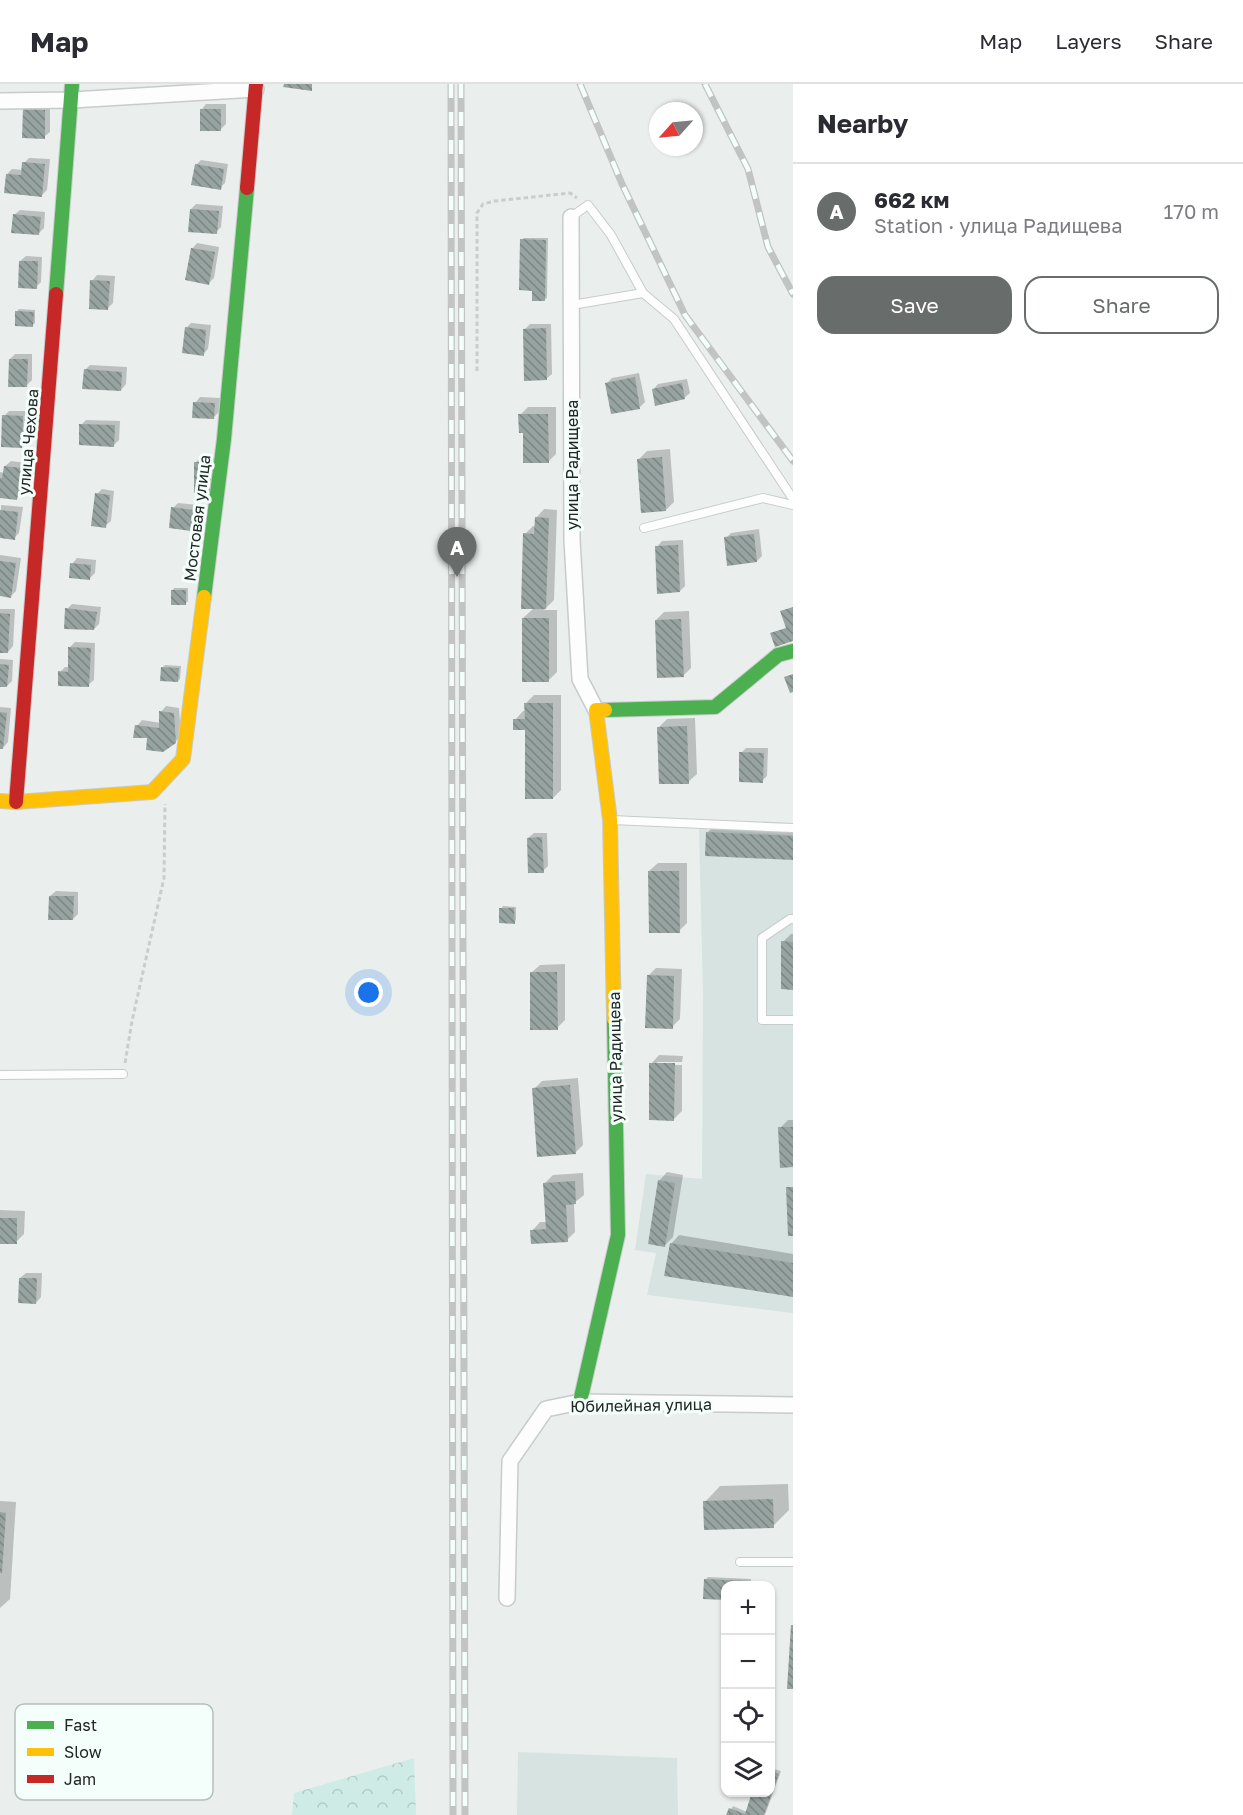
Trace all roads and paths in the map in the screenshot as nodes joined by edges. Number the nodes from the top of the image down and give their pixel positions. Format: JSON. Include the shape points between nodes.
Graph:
{"nodes":[{"id":1,"x":72,"y":84,"type":"edge"},
{"id":2,"x":256,"y":87,"type":"edge"},
{"id":3,"x":72,"y":100,"type":"junction"},
{"id":4,"x":0,"y":101,"type":"edge"},
{"id":5,"x":588,"y":205,"type":"junction"},
{"id":6,"x":571,"y":217,"type":"joint"},
{"id":7,"x":643,"y":293,"type":"junction"},
{"id":8,"x":572,"y":305,"type":"junction"},
{"id":9,"x":477,"y":371,"type":"dead end"},
{"id":10,"x":793,"y":499,"type":"edge"},
{"id":11,"x":793,"y":505,"type":"edge"},
{"id":12,"x":644,"y":528,"type":"dead end"},
{"id":13,"x":793,"y":651,"type":"edge"},
{"id":14,"x":596,"y":710,"type":"junction"},
{"id":15,"x":165,"y":778,"type":"junction"},
{"id":16,"x":0,"y":801,"type":"edge"},
{"id":17,"x":16,"y":802,"type":"junction"},
{"id":18,"x":610,"y":820,"type":"junction"},
{"id":19,"x":793,"y":828,"type":"edge"},
{"id":20,"x":793,"y":919,"type":"edge"},
{"id":21,"x":793,"y":1020,"type":"edge"},
{"id":22,"x":123,"y":1074,"type":"joint"},
{"id":23,"x":0,"y":1075,"type":"edge"},
{"id":24,"x":580,"y":1402,"type":"junction"},
{"id":25,"x":793,"y":1405,"type":"edge"},
{"id":26,"x":740,"y":1562,"type":"dead end"},
{"id":27,"x":793,"y":1562,"type":"edge"},
{"id":28,"x":507,"y":1598,"type":"dead end"}],
"edges":[{"from":1,"to":3,"type":"street","name":"улица Чехова"},
{"from":2,"to":3,"type":"street"},
{"from":2,"to":15,"type":"street","name":"Мостовая улица","via":[[225,439],[183,759]]},
{"from":3,"to":4,"type":"street"},
{"from":3,"to":17,"type":"street","name":"улица Чехова"},
{"from":5,"to":6,"type":"lane"},
{"from":5,"to":7,"type":"lane","via":[[611,235]]},
{"from":5,"to":9,"type":"path","via":[[570,193],[483,204],[477,213]]},
{"from":6,"to":8,"type":"street","name":"улица Радищева"},
{"from":7,"to":8,"type":"lane"},
{"from":7,"to":10,"type":"lane","via":[[674,319]]},
{"from":8,"to":14,"type":"street","name":"улица Радищева","via":[[572,552],[580,679]]},
{"from":11,"to":12,"type":"lane","via":[[763,498]]},
{"from":13,"to":14,"type":"street","via":[[778,655],[715,707]]},
{"from":14,"to":18,"type":"street","name":"улица Радищева"},
{"from":15,"to":17,"type":"street","name":"Мостовая улица","via":[[152,792]]},
{"from":15,"to":22,"type":"path","via":[[164,878]]},
{"from":16,"to":17,"type":"street","name":"Мостовая улица"},
{"from":18,"to":19,"type":"lane"},
{"from":18,"to":24,"type":"street","name":"улица Радищева","via":[[618,1235]]},
{"from":20,"to":21,"type":"lane","via":[[762,938],[762,1020]]},
{"from":22,"to":23,"type":"lane"},
{"from":24,"to":25,"type":"street","name":"Юбилейная улица"},
{"from":24,"to":28,"type":"street","name":"Юбилейная улица","via":[[546,1409],[510,1461]]},
{"from":26,"to":27,"type":"lane"}]}
